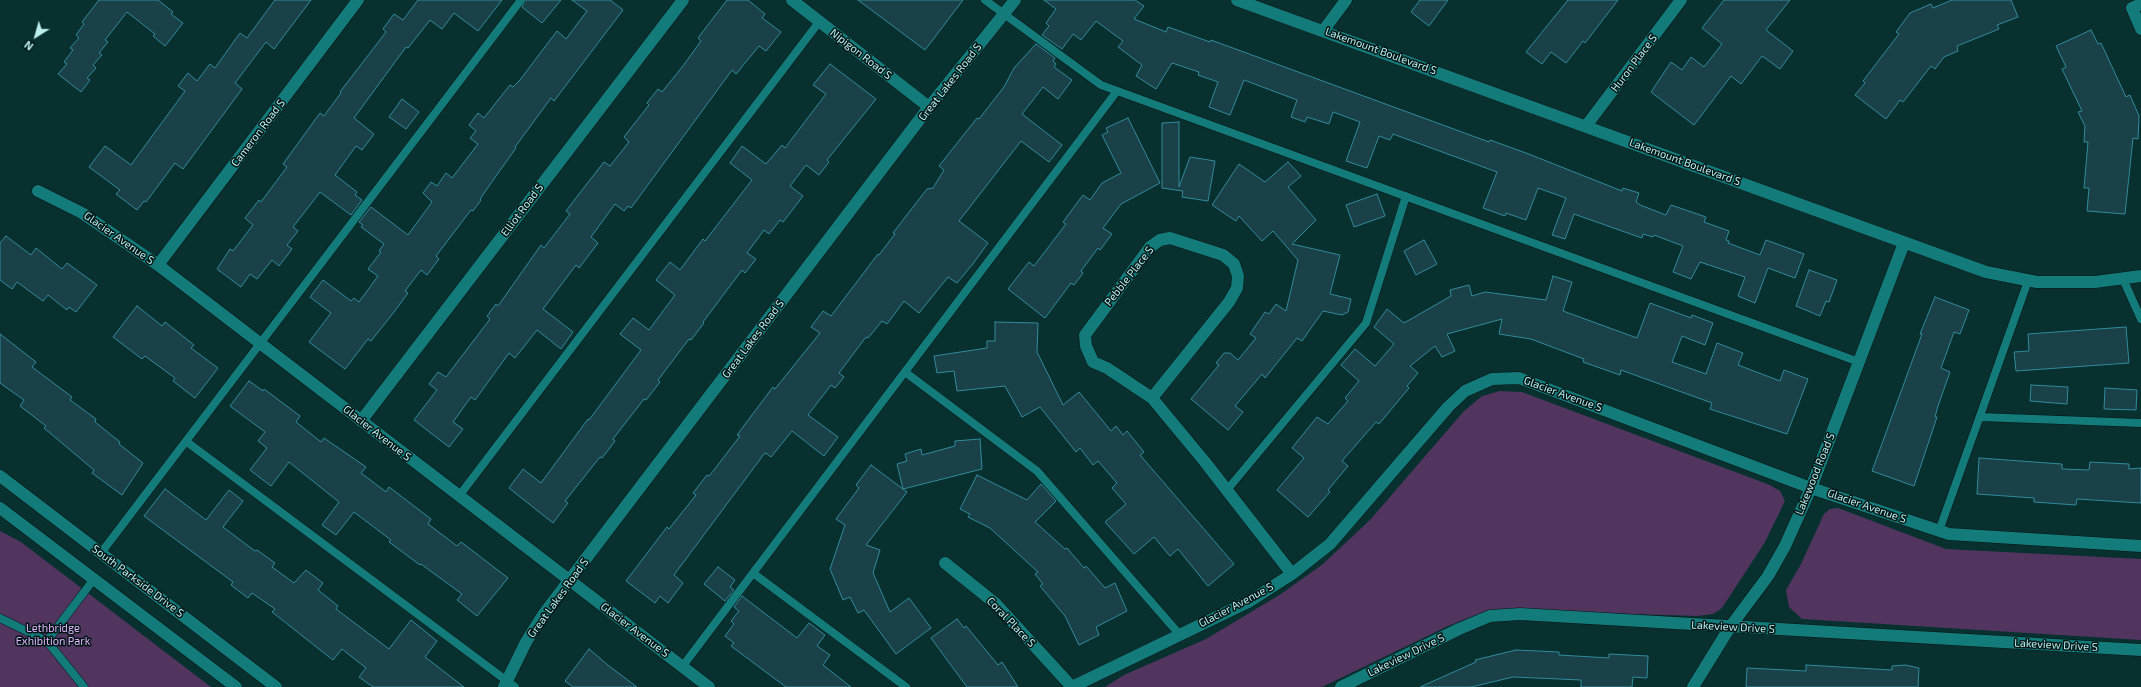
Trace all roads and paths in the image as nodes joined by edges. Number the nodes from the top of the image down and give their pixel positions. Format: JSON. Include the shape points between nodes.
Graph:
{"nodes":[{"id":1,"x":358,"y":0,"type":"edge"},
{"id":2,"x":521,"y":0,"type":"edge"},
{"id":3,"x":683,"y":0,"type":"edge"},
{"id":4,"x":792,"y":0,"type":"edge"},
{"id":5,"x":985,"y":0,"type":"edge"},
{"id":6,"x":1015,"y":0,"type":"edge"},
{"id":7,"x":1237,"y":0,"type":"edge"},
{"id":8,"x":1346,"y":0,"type":"edge"},
{"id":9,"x":1681,"y":0,"type":"edge"},
{"id":10,"x":2136,"y":6,"type":"edge"},
{"id":11,"x":1004,"y":14,"type":"junction"},
{"id":12,"x":819,"y":22,"type":"junction"},
{"id":13,"x":2141,"y":29,"type":"edge"},
{"id":14,"x":1323,"y":30,"type":"junction"},
{"id":15,"x":1117,"y":91,"type":"junction"},
{"id":16,"x":929,"y":107,"type":"junction"},
{"id":17,"x":1586,"y":126,"type":"junction"},
{"id":18,"x":38,"y":191,"type":"dead end"},
{"id":19,"x":1406,"y":196,"type":"junction"},
{"id":20,"x":1904,"y":243,"type":"junction"},
{"id":21,"x":158,"y":265,"type":"junction"},
{"id":22,"x":2141,"y":276,"type":"edge"},
{"id":23,"x":2123,"y":279,"type":"junction"},
{"id":24,"x":2028,"y":281,"type":"junction"},
{"id":25,"x":2141,"y":319,"type":"edge"},
{"id":26,"x":259,"y":342,"type":"junction"},
{"id":27,"x":1859,"y":362,"type":"junction"},
{"id":28,"x":905,"y":372,"type":"junction"},
{"id":29,"x":1152,"y":398,"type":"junction"},
{"id":30,"x":1980,"y":417,"type":"junction"},
{"id":31,"x":361,"y":421,"type":"junction"},
{"id":32,"x":2141,"y":423,"type":"edge"},
{"id":33,"x":187,"y":442,"type":"junction"},
{"id":34,"x":0,"y":476,"type":"edge"},
{"id":35,"x":1812,"y":488,"type":"junction"},
{"id":36,"x":1227,"y":490,"type":"junction"},
{"id":37,"x":459,"y":496,"type":"junction"},
{"id":38,"x":0,"y":508,"type":"edge"},
{"id":39,"x":1939,"y":531,"type":"junction"},
{"id":40,"x":2141,"y":546,"type":"edge"},
{"id":41,"x":101,"y":553,"type":"junction"},
{"id":42,"x":945,"y":562,"type":"dead end"},
{"id":43,"x":754,"y":573,"type":"junction"},
{"id":44,"x":1292,"y":574,"type":"junction"},
{"id":45,"x":94,"y":579,"type":"junction"},
{"id":46,"x":570,"y":581,"type":"junction"},
{"id":47,"x":0,"y":618,"type":"edge"},
{"id":48,"x":1730,"y":627,"type":"junction"},
{"id":49,"x":1180,"y":635,"type":"junction"},
{"id":50,"x":47,"y":641,"type":"junction"},
{"id":51,"x":2141,"y":650,"type":"edge"},
{"id":52,"x":682,"y":667,"type":"junction"},
{"id":53,"x":509,"y":685,"type":"edge"},
{"id":54,"x":84,"y":687,"type":"edge"},
{"id":55,"x":236,"y":687,"type":"edge"},
{"id":56,"x":276,"y":687,"type":"edge"},
{"id":57,"x":709,"y":687,"type":"edge"},
{"id":58,"x":906,"y":687,"type":"edge"},
{"id":59,"x":1072,"y":687,"type":"edge"},
{"id":60,"x":1341,"y":687,"type":"edge"},
{"id":61,"x":1693,"y":687,"type":"edge"}],
"edges":[{"from":1,"to":21,"type":"street","name":"Cameron Road S"},
{"from":2,"to":26,"type":"lane"},
{"from":3,"to":31,"type":"street","name":"Elliot Road S"},
{"from":4,"to":12,"type":"street","name":"Nipigon Road S"},
{"from":5,"to":11,"type":"lane"},
{"from":6,"to":11,"type":"street","name":"Great Lakes Road S"},
{"from":7,"to":14,"type":"street","name":"Lakemount Boulevard S"},
{"from":8,"to":14,"type":"street"},
{"from":9,"to":17,"type":"street","name":"Huron Place S"},
{"from":10,"to":13,"type":"street"},
{"from":11,"to":15,"type":"lane","via":[[1101,85]]},
{"from":11,"to":16,"type":"street","name":"Great Lakes Road S"},
{"from":12,"to":16,"type":"street","name":"Nipigon Road S"},
{"from":12,"to":37,"type":"lane"},
{"from":14,"to":17,"type":"street","name":"Lakemount Boulevard S"},
{"from":15,"to":19,"type":"lane"},
{"from":15,"to":28,"type":"lane"},
{"from":16,"to":46,"type":"street","name":"Great Lakes Road S"},
{"from":17,"to":20,"type":"street","name":"Lakemount Boulevard S"},
{"from":18,"to":21,"type":"street","name":"Glacier Avenue S","via":[[82,212]]},
{"from":19,"to":27,"type":"lane"},
{"from":19,"to":36,"type":"lane","via":[[1366,323]]},
{"from":20,"to":24,"type":"street","name":"Lakemount Boulevard S","via":[[1986,272]]},
{"from":20,"to":27,"type":"street","name":"Lakewood Road S"},
{"from":21,"to":26,"type":"street","name":"Glacier Avenue S"},
{"from":22,"to":23,"type":"street","name":"Lakemount Boulevard S"},
{"from":23,"to":24,"type":"street","name":"Lakemount Boulevard S","via":[[2095,282]]},
{"from":23,"to":25,"type":"lane"},
{"from":24,"to":30,"type":"lane"},
{"from":26,"to":31,"type":"street","name":"Glacier Avenue S"},
{"from":26,"to":33,"type":"lane"},
{"from":27,"to":35,"type":"street","name":"Lakewood Road S"},
{"from":28,"to":43,"type":"lane"},
{"from":28,"to":49,"type":"lane","via":[[1037,471]]},
{"from":29,"to":29,"type":"street","name":"Pebble Place S","via":[[1094,362],[1086,346],[1086,335],[1150,247],[1160,240],[1170,238],[1223,255],[1234,264],[1238,276],[1237,288],[1229,302]]},
{"from":29,"to":36,"type":"street","name":"Pebble Place S"},
{"from":30,"to":32,"type":"lane"},
{"from":30,"to":39,"type":"lane"},
{"from":31,"to":37,"type":"street","name":"Glacier Avenue S"},
{"from":33,"to":41,"type":"lane"},
{"from":33,"to":53,"type":"lane"},
{"from":34,"to":41,"type":"street","name":"South Parkside Drive S"},
{"from":35,"to":39,"type":"street","name":"Glacier Avenue S"},
{"from":35,"to":44,"type":"street","name":"Glacier Avenue S","via":[[1519,378],[1492,379],[1465,391],[1448,407],[1330,544]]},
{"from":35,"to":48,"type":"street","name":"Lakewood Road S","via":[[1768,576]]},
{"from":36,"to":44,"type":"street","name":"Pebble Place S"},
{"from":37,"to":46,"type":"street","name":"Glacier Avenue S"},
{"from":38,"to":45,"type":"street"},
{"from":39,"to":40,"type":"street","name":"Glacier Avenue S","via":[[1949,534]]},
{"from":41,"to":56,"type":"street","name":"South Parkside Drive S"},
{"from":42,"to":59,"type":"street","name":"Coral Place S","via":[[996,604]]},
{"from":43,"to":52,"type":"lane"},
{"from":43,"to":58,"type":"lane"},
{"from":44,"to":49,"type":"street","name":"Glacier Avenue S","via":[[1250,601]]},
{"from":45,"to":50,"type":"lane"},
{"from":45,"to":55,"type":"street"},
{"from":46,"to":52,"type":"street","name":"Glacier Avenue S"},
{"from":46,"to":53,"type":"street","name":"Great Lakes Road S","via":[[526,642]]},
{"from":47,"to":50,"type":"lane"},
{"from":48,"to":51,"type":"street","name":"Lakeview Drive S"},
{"from":48,"to":60,"type":"street","name":"Lakeview Drive S","via":[[1520,614],[1490,616]]},
{"from":48,"to":61,"type":"street","name":"Lakewood Road S"},
{"from":49,"to":59,"type":"street","name":"Glacier Avenue S"},
{"from":50,"to":54,"type":"lane"},
{"from":52,"to":57,"type":"street","name":"Glacier Avenue S"}]}
